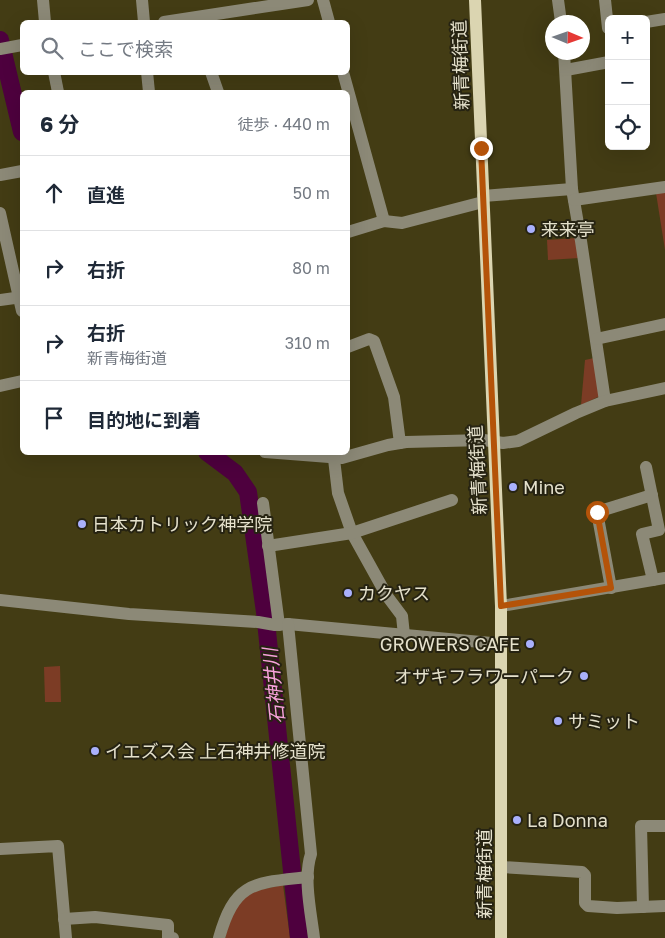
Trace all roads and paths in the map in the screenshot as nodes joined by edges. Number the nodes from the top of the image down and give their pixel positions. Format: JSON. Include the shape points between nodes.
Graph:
{"nodes":[{"id":1,"x":43,"y":0,"type":"edge"},
{"id":2,"x":142,"y":0,"type":"edge"},
{"id":3,"x":308,"y":0,"type":"edge"},
{"id":4,"x":323,"y":0,"type":"edge"},
{"id":5,"x":475,"y":0,"type":"edge"},
{"id":6,"x":558,"y":0,"type":"edge"},
{"id":7,"x":605,"y":0,"type":"edge"},
{"id":8,"x":273,"y":3,"type":"edge"},
{"id":9,"x":560,"y":15,"type":"edge"},
{"id":10,"x":607,"y":15,"type":"edge"},
{"id":11,"x":665,"y":19,"type":"edge"},
{"id":12,"x":46,"y":20,"type":"edge"},
{"id":13,"x":144,"y":20,"type":"edge"},
{"id":14,"x":194,"y":20,"type":"edge"},
{"id":15,"x":328,"y":20,"type":"edge"},
{"id":16,"x":650,"y":21,"type":"edge"},
{"id":17,"x":20,"y":45,"type":"edge"},
{"id":18,"x":4,"y":48,"type":"edge"},
{"id":19,"x":565,"y":60,"type":"edge"},
{"id":20,"x":605,"y":63,"type":"edge"},
{"id":21,"x":566,"y":70,"type":"junction"},
{"id":22,"x":55,"y":75,"type":"edge"},
{"id":23,"x":147,"y":75,"type":"edge"},
{"id":24,"x":212,"y":75,"type":"edge"},
{"id":25,"x":344,"y":75,"type":"edge"},
{"id":26,"x":58,"y":90,"type":"edge"},
{"id":27,"x":149,"y":90,"type":"edge"},
{"id":28,"x":217,"y":90,"type":"edge"},
{"id":29,"x":348,"y":90,"type":"edge"},
{"id":30,"x":350,"y":97,"type":"edge"},
{"id":31,"x":20,"y":171,"type":"edge"},
{"id":32,"x":0,"y":175,"type":"edge"},
{"id":33,"x":665,"y":187,"type":"edge"},
{"id":34,"x":573,"y":195,"type":"junction"},
{"id":35,"x":483,"y":199,"type":"junction"},
{"id":36,"x":0,"y":213,"type":"edge"},
{"id":37,"x":384,"y":221,"type":"junction"},
{"id":38,"x":350,"y":231,"type":"edge"},
{"id":39,"x":20,"y":294,"type":"edge"},
{"id":40,"x":20,"y":298,"type":"edge"},
{"id":41,"x":0,"y":300,"type":"edge"},
{"id":42,"x":665,"y":324,"type":"edge"},
{"id":43,"x":596,"y":339,"type":"junction"},
{"id":44,"x":350,"y":346,"type":"edge"},
{"id":45,"x":20,"y":381,"type":"edge"},
{"id":46,"x":0,"y":386,"type":"edge"},
{"id":47,"x":665,"y":388,"type":"edge"},
{"id":48,"x":604,"y":401,"type":"junction"},
{"id":49,"x":494,"y":442,"type":"junction"},
{"id":50,"x":400,"y":443,"type":"junction"},
{"id":51,"x":315,"y":455,"type":"edge"},
{"id":52,"x":332,"y":456,"type":"edge"},
{"id":53,"x":646,"y":467,"type":"dead end"},
{"id":54,"x":652,"y":496,"type":"junction"},
{"id":55,"x":452,"y":500,"type":"dead end"},
{"id":56,"x":263,"y":503,"type":"dead end"},
{"id":57,"x":352,"y":534,"type":"junction"},
{"id":58,"x":268,"y":546,"type":"junction"},
{"id":59,"x":659,"y":579,"type":"edge"},
{"id":60,"x":611,"y":588,"type":"junction"},
{"id":61,"x":0,"y":600,"type":"edge"},
{"id":62,"x":501,"y":606,"type":"junction"},
{"id":63,"x":281,"y":625,"type":"junction"},
{"id":64,"x":404,"y":635,"type":"junction"},
{"id":65,"x":502,"y":644,"type":"junction"},
{"id":66,"x":665,"y":826,"type":"edge"},
{"id":67,"x":0,"y":849,"type":"edge"},
{"id":68,"x":502,"y":867,"type":"junction"},
{"id":69,"x":308,"y":877,"type":"junction"},
{"id":70,"x":665,"y":906,"type":"edge"},
{"id":71,"x":643,"y":907,"type":"junction"},
{"id":72,"x":64,"y":919,"type":"junction"},
{"id":73,"x":66,"y":938,"type":"edge"},
{"id":74,"x":173,"y":938,"type":"edge"},
{"id":75,"x":219,"y":938,"type":"edge"},
{"id":76,"x":314,"y":938,"type":"edge"},
{"id":77,"x":501,"y":938,"type":"edge"}],
"edges":[{"from":1,"to":12,"type":"street"},
{"from":2,"to":13,"type":"street"},
{"from":3,"to":8,"type":"street"},
{"from":4,"to":15,"type":"street"},
{"from":5,"to":35,"type":"main road","name":"新青梅街道"},
{"from":6,"to":9,"type":"street"},
{"from":7,"to":10,"type":"street"},
{"from":8,"to":14,"type":"street"},
{"from":11,"to":16,"type":"street"},
{"from":17,"to":18,"type":"street"},
{"from":19,"to":21,"type":"street"},
{"from":20,"to":21,"type":"street"},
{"from":21,"to":34,"type":"street"},
{"from":22,"to":26,"type":"street"},
{"from":23,"to":27,"type":"street"},
{"from":24,"to":28,"type":"street"},
{"from":25,"to":29,"type":"street"},
{"from":30,"to":37,"type":"street"},
{"from":31,"to":32,"type":"street"},
{"from":33,"to":34,"type":"street"},
{"from":34,"to":35,"type":"street"},
{"from":34,"to":43,"type":"street"},
{"from":35,"to":37,"type":"street","via":[[402,223]]},
{"from":35,"to":49,"type":"main road","name":"新青梅街道"},
{"from":36,"to":39,"type":"street"},
{"from":37,"to":38,"type":"street"},
{"from":40,"to":41,"type":"street"},
{"from":42,"to":43,"type":"street"},
{"from":43,"to":48,"type":"street"},
{"from":44,"to":50,"type":"street","via":[[369,339],[374,341],[394,397]]},
{"from":45,"to":46,"type":"street"},
{"from":47,"to":48,"type":"street"},
{"from":48,"to":49,"type":"street","via":[[518,441]]},
{"from":49,"to":50,"type":"street"},
{"from":49,"to":62,"type":"main road","name":"新青梅街道"},
{"from":50,"to":52,"type":"street","via":[[342,458]]},
{"from":51,"to":52,"type":"street"},
{"from":52,"to":57,"type":"street","via":[[338,493]]},
{"from":53,"to":54,"type":"street"},
{"from":54,"to":59,"type":"street","via":[[659,530],[642,534]]},
{"from":54,"to":60,"type":"street","via":[[597,512]]},
{"from":55,"to":57,"type":"street"},
{"from":56,"to":58,"type":"street"},
{"from":57,"to":58,"type":"street"},
{"from":57,"to":64,"type":"street","via":[[402,616]]},
{"from":58,"to":63,"type":"street"},
{"from":59,"to":60,"type":"street"},
{"from":60,"to":62,"type":"street"},
{"from":61,"to":63,"type":"street","via":[[129,614]]},
{"from":62,"to":65,"type":"main road","name":"新青梅街道"},
{"from":63,"to":64,"type":"street"},
{"from":63,"to":69,"type":"street","via":[[312,854]]},
{"from":64,"to":65,"type":"street"},
{"from":65,"to":68,"type":"main road","name":"新青梅街道"},
{"from":66,"to":71,"type":"street","via":[[641,826]]},
{"from":67,"to":72,"type":"street","via":[[58,846]]},
{"from":68,"to":71,"type":"street","via":[[582,872],[588,906]]},
{"from":68,"to":77,"type":"main road","name":"新青梅街道"},
{"from":69,"to":75,"type":"street","via":[[251,886],[237,897],[224,920]]},
{"from":69,"to":76,"type":"street"},
{"from":70,"to":71,"type":"street"},
{"from":72,"to":73,"type":"street"},
{"from":72,"to":74,"type":"street","via":[[95,917],[168,925],[168,938]]}]}
